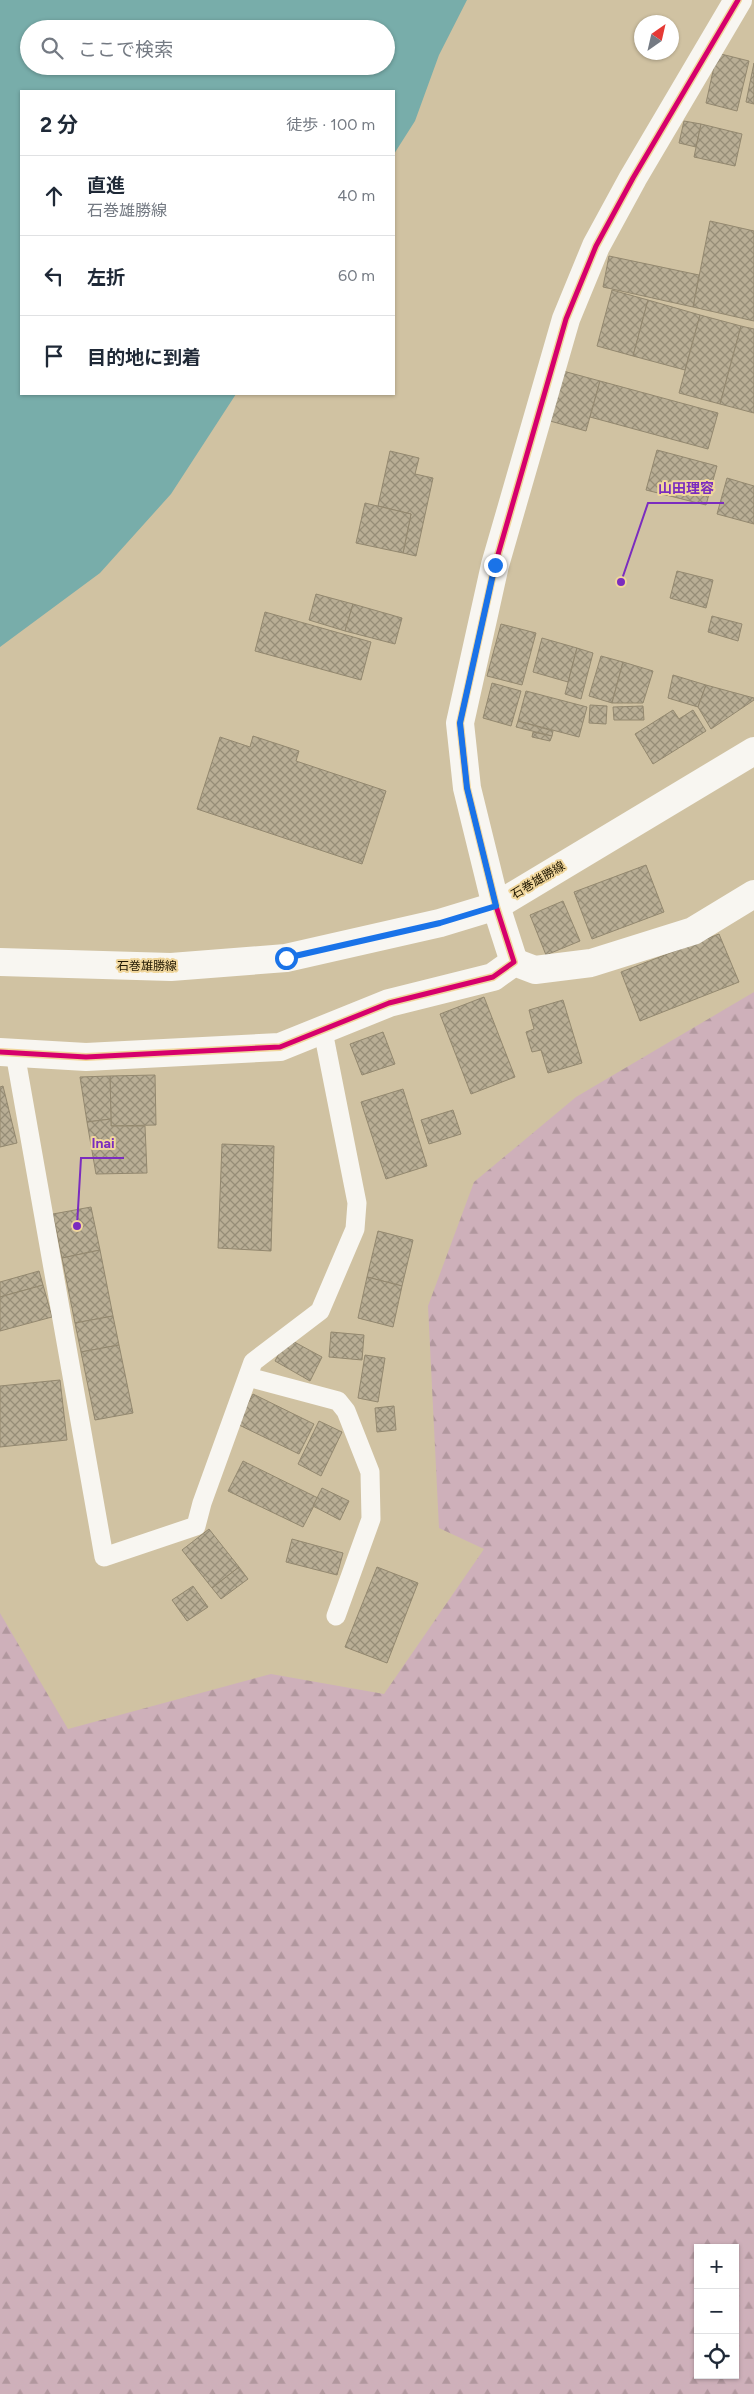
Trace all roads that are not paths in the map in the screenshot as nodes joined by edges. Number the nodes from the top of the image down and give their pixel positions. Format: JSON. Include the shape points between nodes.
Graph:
{"nodes":[{"id":1,"x":738,"y":0,"type":"edge"},
{"id":2,"x":754,"y":751,"type":"edge"},
{"id":3,"x":754,"y":894,"type":"edge"},
{"id":4,"x":496,"y":906,"type":"junction"},
{"id":5,"x":0,"y":962,"type":"edge"},
{"id":6,"x":514,"y":962,"type":"junction"},
{"id":7,"x":323,"y":1031,"type":"junction"},
{"id":8,"x":7,"y":1052,"type":"edge"},
{"id":9,"x":248,"y":1377,"type":"junction"},
{"id":10,"x":336,"y":1616,"type":"dead end"}],
"edges":[{"from":1,"to":4,"type":"street","via":[[596,246],[566,319],[495,565],[460,723],[467,788]]},
{"from":2,"to":4,"type":"street","name":"石巻雄勝線"},
{"from":3,"to":6,"type":"street","via":[[693,932],[591,964],[535,970]]},
{"from":4,"to":5,"type":"street","name":"石巻雄勝線","via":[[440,923],[286,958],[171,967]]},
{"from":4,"to":6,"type":"street"},
{"from":6,"to":7,"type":"street","via":[[493,977],[389,1003]]},
{"from":7,"to":8,"type":"street","via":[[267,1049],[86,1057]]},
{"from":7,"to":9,"type":"lane","via":[[358,1203],[355,1229],[320,1310],[253,1362]]},
{"from":8,"to":9,"type":"lane","via":[[104,1557],[196,1526]]},
{"from":9,"to":10,"type":"lane","via":[[338,1401],[346,1411],[370,1472],[371,1519]]}]}
